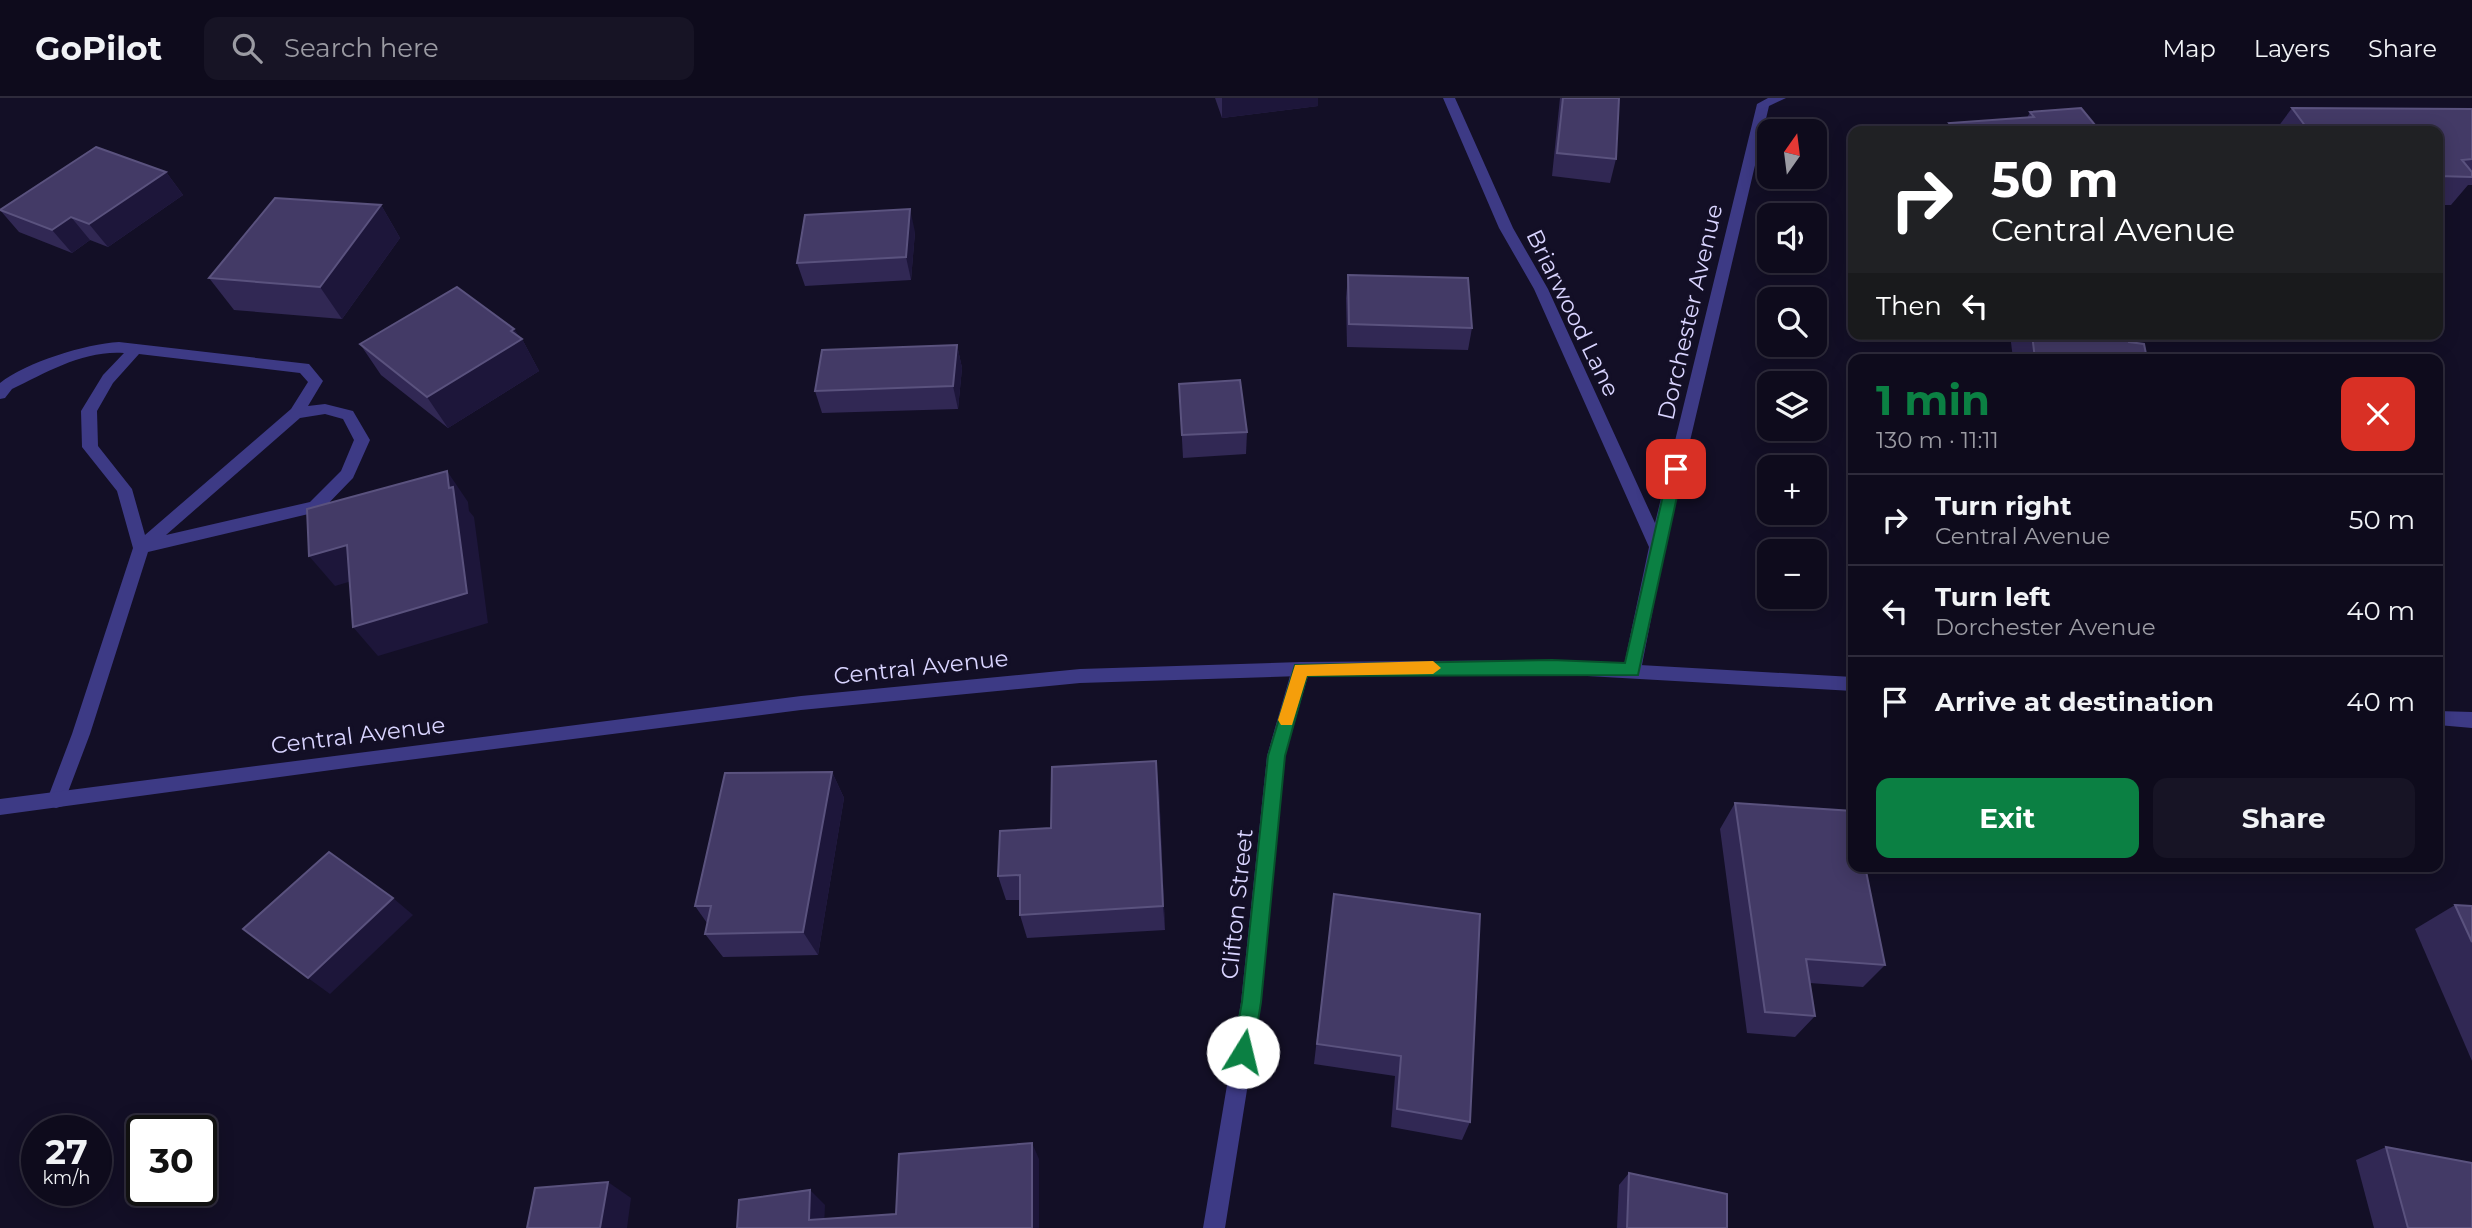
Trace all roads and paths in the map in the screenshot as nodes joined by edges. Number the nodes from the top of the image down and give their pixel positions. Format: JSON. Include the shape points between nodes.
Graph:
{"nodes":[{"id":1,"x":1449,"y":98,"type":"edge"},
{"id":2,"x":1780,"y":98,"type":"edge"},
{"id":3,"x":136,"y":349,"type":"junction"},
{"id":4,"x":0,"y":394,"type":"edge"},
{"id":5,"x":296,"y":414,"type":"junction"},
{"id":6,"x":1657,"y":547,"type":"junction"},
{"id":7,"x":141,"y":548,"type":"junction"},
{"id":8,"x":1301,"y":669,"type":"junction"},
{"id":9,"x":1632,"y":670,"type":"junction"},
{"id":10,"x":1848,"y":684,"type":"edge"},
{"id":11,"x":2443,"y":718,"type":"edge"},
{"id":12,"x":2472,"y":720,"type":"edge"},
{"id":13,"x":56,"y":800,"type":"junction"},
{"id":14,"x":0,"y":807,"type":"edge"},
{"id":15,"x":1214,"y":1228,"type":"edge"}],
"edges":[{"from":1,"to":6,"type":"street","name":"Briarwood Lane"},
{"from":2,"to":6,"type":"street","name":"Dorchester Avenue","via":[[1763,104]]},
{"from":3,"to":4,"type":"street","via":[[117,345],[74,354],[8,385]]},
{"from":3,"to":5,"type":"street","via":[[304,368],[316,381]]},
{"from":3,"to":7,"type":"street","via":[[107,379],[89,411],[90,447],[124,489]]},
{"from":5,"to":7,"type":"street"},
{"from":5,"to":7,"type":"street","via":[[325,409],[348,415],[362,440],[347,474],[315,507]]},
{"from":6,"to":9,"type":"street","name":"Dorchester Avenue"},
{"from":7,"to":13,"type":"street"},
{"from":8,"to":9,"type":"street","name":"Central Avenue"},
{"from":8,"to":13,"type":"street","name":"Central Avenue","via":[[1080,676],[801,703]]},
{"from":8,"to":15,"type":"street","name":"Clifton Street","via":[[1276,756],[1251,1002]]},
{"from":9,"to":10,"type":"street","name":"Central Avenue"},
{"from":11,"to":12,"type":"street"},
{"from":13,"to":14,"type":"street","name":"Central Avenue"}]}
